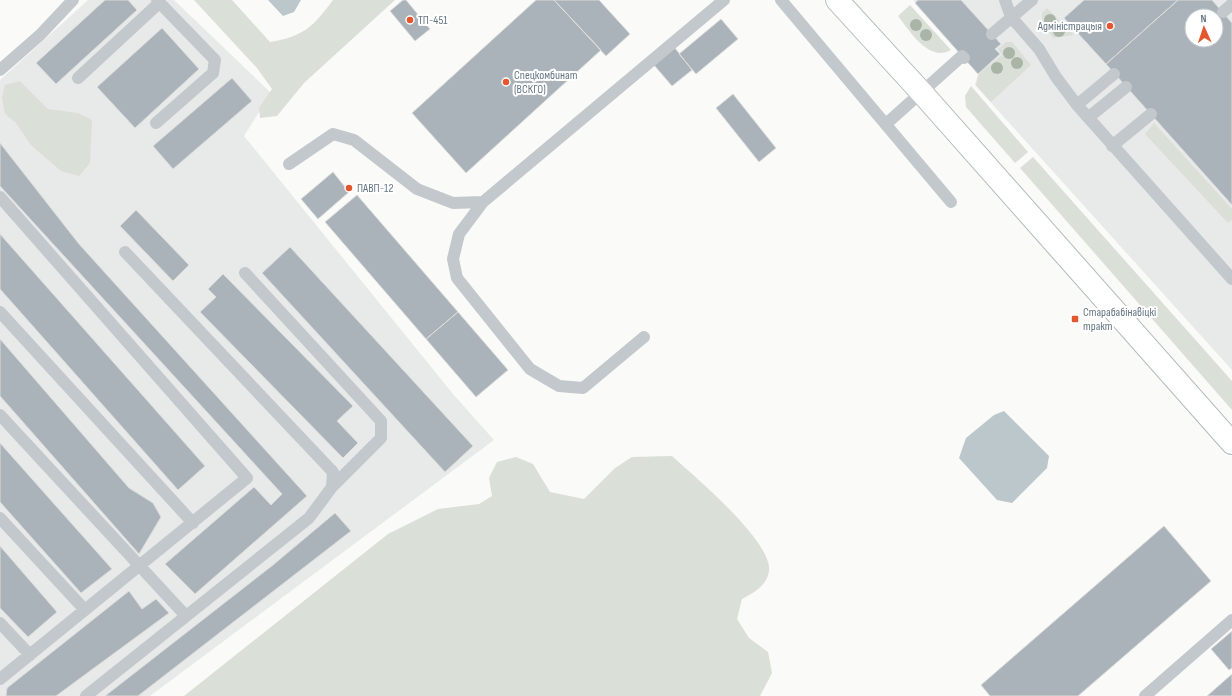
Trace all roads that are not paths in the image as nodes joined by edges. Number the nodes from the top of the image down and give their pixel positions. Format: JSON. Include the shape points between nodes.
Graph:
{"nodes":[{"id":1,"x":73,"y":0,"type":"edge"},
{"id":2,"x":724,"y":0,"type":"edge"},
{"id":3,"x":781,"y":0,"type":"edge"},
{"id":4,"x":837,"y":0,"type":"edge"},
{"id":5,"x":1005,"y":0,"type":"edge"},
{"id":6,"x":1032,"y":0,"type":"edge"},
{"id":7,"x":158,"y":1,"type":"edge"},
{"id":8,"x":1232,"y":4,"type":"edge"},
{"id":9,"x":1224,"y":11,"type":"edge"},
{"id":10,"x":1011,"y":17,"type":"junction"},
{"id":11,"x":992,"y":34,"type":"dead end"},
{"id":12,"x":964,"y":58,"type":"dead end"},
{"id":13,"x":0,"y":70,"type":"edge"},
{"id":14,"x":1114,"y":74,"type":"dead end"},
{"id":15,"x":78,"y":78,"type":"dead end"},
{"id":16,"x":1126,"y":87,"type":"dead end"},
{"id":17,"x":922,"y":93,"type":"junction"},
{"id":18,"x":1077,"y":105,"type":"junction"},
{"id":19,"x":1151,"y":114,"type":"dead end"},
{"id":20,"x":1089,"y":118,"type":"junction"},
{"id":21,"x":156,"y":123,"type":"dead end"},
{"id":22,"x":886,"y":124,"type":"junction"},
{"id":23,"x":1112,"y":146,"type":"junction"},
{"id":24,"x":289,"y":164,"type":"dead end"},
{"id":25,"x":0,"y":197,"type":"edge"},
{"id":26,"x":483,"y":202,"type":"junction"},
{"id":27,"x":951,"y":202,"type":"dead end"},
{"id":28,"x":125,"y":252,"type":"dead end"},
{"id":29,"x":245,"y":273,"type":"dead end"},
{"id":30,"x":1232,"y":279,"type":"edge"},
{"id":31,"x":0,"y":312,"type":"edge"},
{"id":32,"x":644,"y":337,"type":"dead end"},
{"id":33,"x":0,"y":415,"type":"edge"},
{"id":34,"x":1232,"y":443,"type":"edge"},
{"id":35,"x":332,"y":487,"type":"junction"},
{"id":36,"x":0,"y":518,"type":"edge"},
{"id":37,"x":193,"y":523,"type":"junction"},
{"id":38,"x":140,"y":565,"type":"junction"},
{"id":39,"x":86,"y":610,"type":"junction"},
{"id":40,"x":186,"y":616,"type":"junction"},
{"id":41,"x":1232,"y":620,"type":"edge"},
{"id":42,"x":0,"y":623,"type":"edge"},
{"id":43,"x":30,"y":655,"type":"junction"},
{"id":44,"x":0,"y":679,"type":"edge"},
{"id":45,"x":86,"y":696,"type":"edge"},
{"id":46,"x":1145,"y":696,"type":"edge"}],
"edges":[{"from":1,"to":13,"type":"lane","via":[[40,35]]},
{"from":2,"to":26,"type":"lane"},
{"from":3,"to":22,"type":"lane"},
{"from":4,"to":17,"type":"street"},
{"from":5,"to":10,"type":"lane"},
{"from":6,"to":10,"type":"lane"},
{"from":7,"to":15,"type":"lane"},
{"from":7,"to":21,"type":"lane","via":[[215,60],[212,73]]},
{"from":8,"to":9,"type":"lane"},
{"from":10,"to":11,"type":"lane"},
{"from":10,"to":18,"type":"lane","via":[[1039,49]]},
{"from":12,"to":17,"type":"lane","via":[[962,56]]},
{"from":14,"to":18,"type":"lane"},
{"from":16,"to":20,"type":"lane"},
{"from":17,"to":22,"type":"lane"},
{"from":17,"to":34,"type":"street"},
{"from":18,"to":20,"type":"lane"},
{"from":19,"to":23,"type":"lane"},
{"from":20,"to":23,"type":"lane"},
{"from":22,"to":27,"type":"lane"},
{"from":23,"to":30,"type":"lane"},
{"from":24,"to":26,"type":"lane","via":[[333,134],[354,140],[417,189],[453,203]]},
{"from":25,"to":37,"type":"lane","via":[[247,478]]},
{"from":26,"to":32,"type":"lane","via":[[459,234],[453,259],[457,278],[530,368],[559,386],[583,388]]},
{"from":28,"to":35,"type":"lane","via":[[333,472]]},
{"from":29,"to":35,"type":"lane","via":[[381,421],[381,438]]},
{"from":31,"to":37,"type":"lane"},
{"from":33,"to":38,"type":"lane"},
{"from":35,"to":40,"type":"lane","via":[[309,518]]},
{"from":36,"to":39,"type":"lane"},
{"from":37,"to":38,"type":"lane"},
{"from":38,"to":39,"type":"lane"},
{"from":38,"to":40,"type":"lane"},
{"from":39,"to":43,"type":"lane"},
{"from":40,"to":45,"type":"lane"},
{"from":41,"to":46,"type":"lane"},
{"from":42,"to":43,"type":"lane"},
{"from":43,"to":44,"type":"lane"}]}
